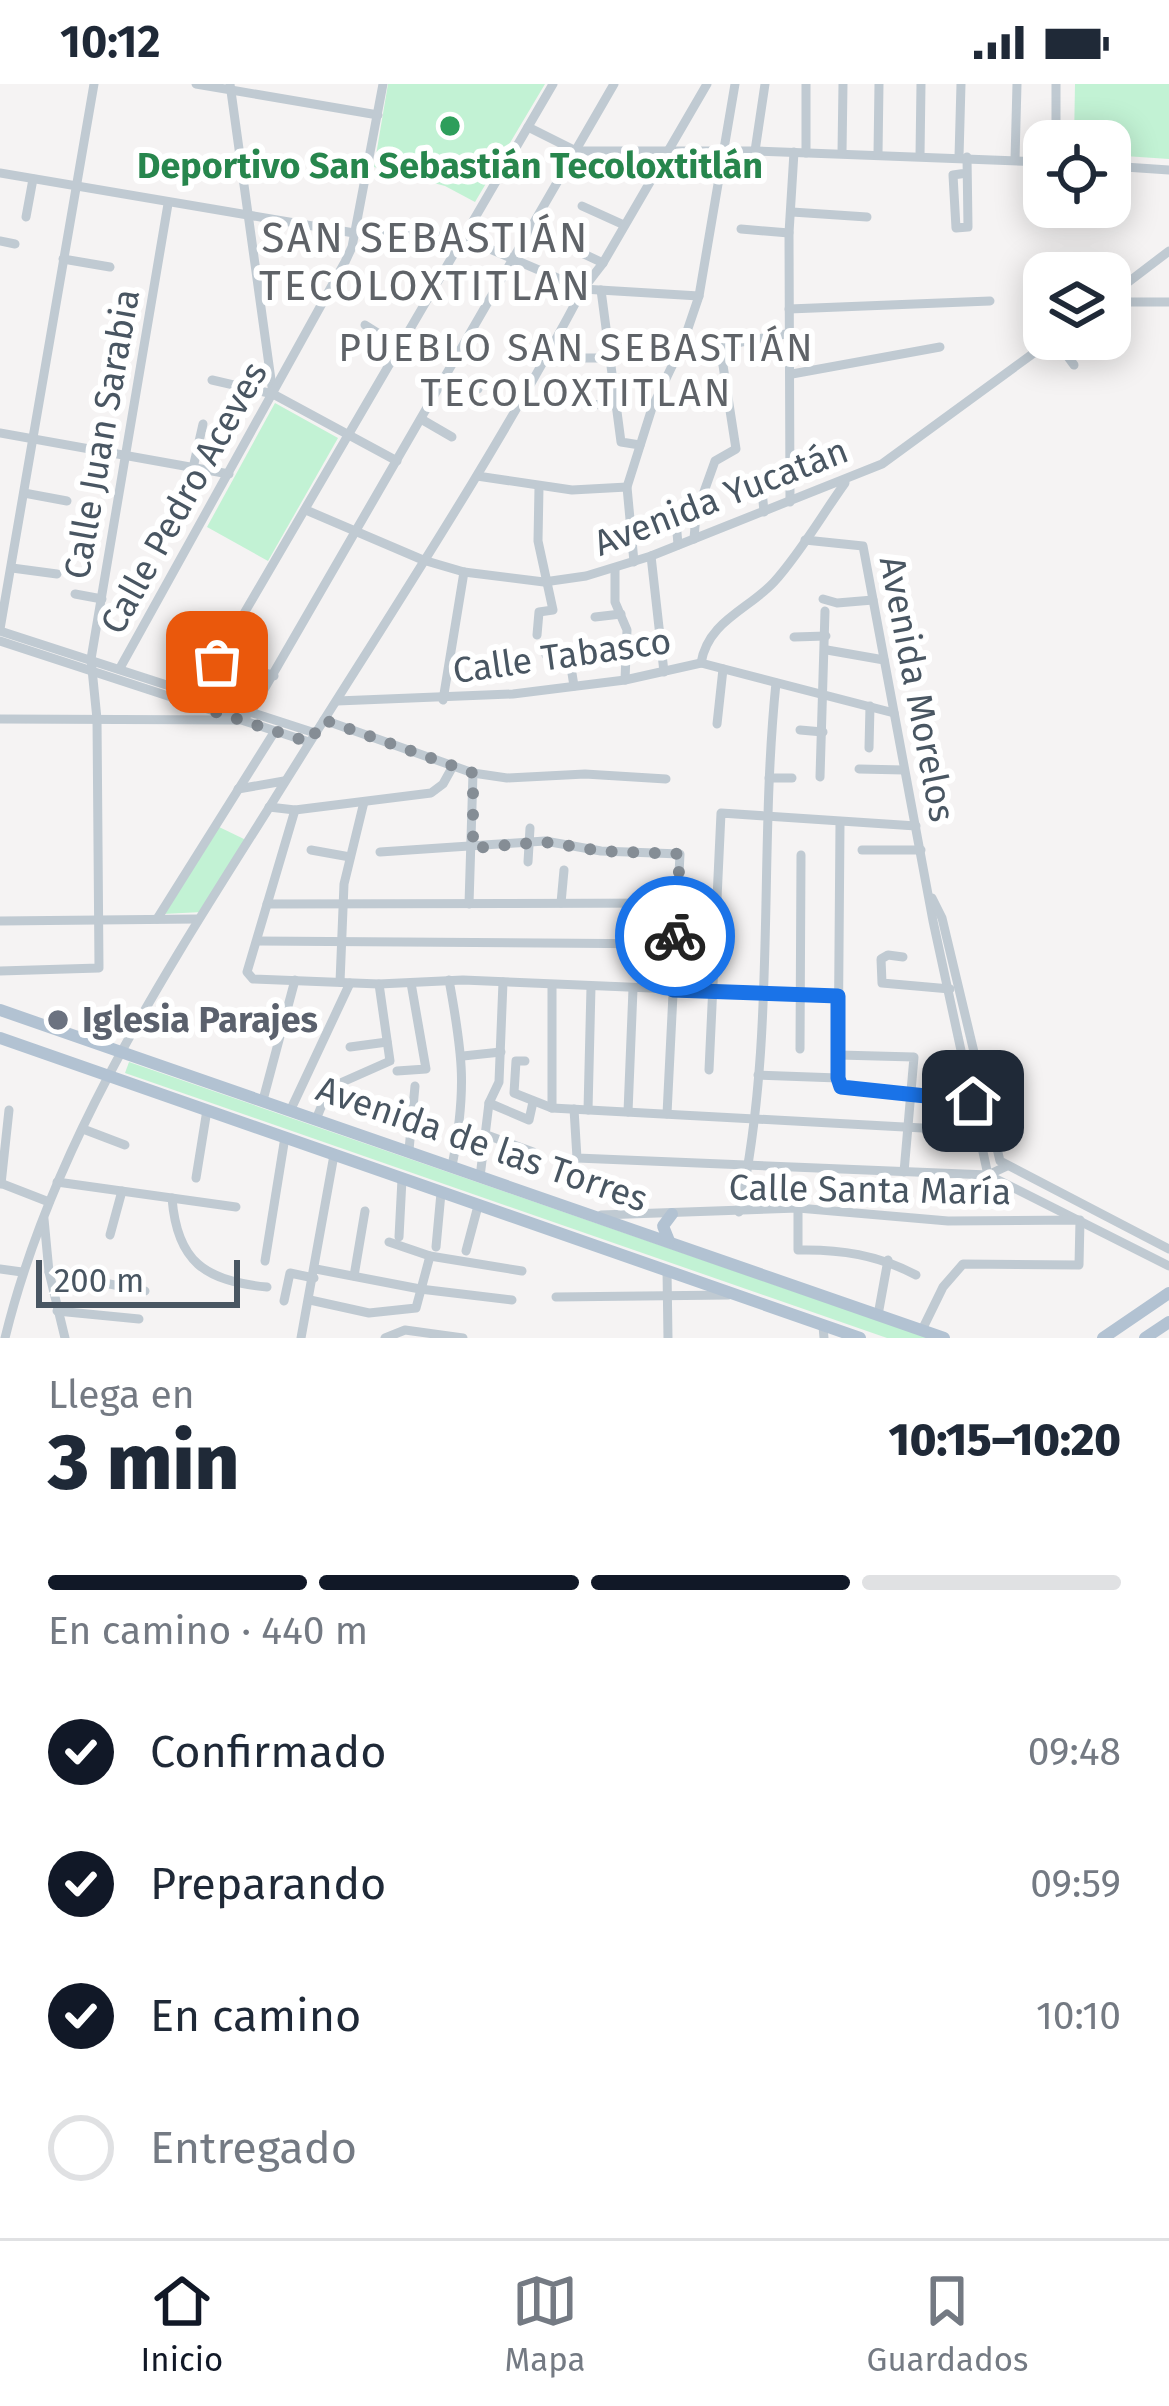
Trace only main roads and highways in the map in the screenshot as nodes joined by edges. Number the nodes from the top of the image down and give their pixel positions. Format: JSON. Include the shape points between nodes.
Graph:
{"nodes":[{"id":1,"x":0,"y":1010,"type":"edge"},
{"id":2,"x":0,"y":1038,"type":"edge"},
{"id":3,"x":95,"y":1043,"type":"junction"},
{"id":4,"x":147,"y":1061,"type":"junction"},
{"id":5,"x":84,"y":1066,"type":"junction"},
{"id":6,"x":137,"y":1085,"type":"junction"},
{"id":7,"x":672,"y":1214,"type":"road end"},
{"id":8,"x":670,"y":1242,"type":"junction"},
{"id":9,"x":791,"y":1285,"type":"junction"},
{"id":10,"x":816,"y":1293,"type":"junction"},
{"id":11,"x":1169,"y":1293,"type":"edge"},
{"id":12,"x":772,"y":1308,"type":"junction"},
{"id":13,"x":804,"y":1320,"type":"junction"},
{"id":14,"x":1169,"y":1322,"type":"edge"},
{"id":15,"x":823,"y":1332,"type":"edge"},
{"id":16,"x":860,"y":1338,"type":"edge"},
{"id":17,"x":944,"y":1338,"type":"edge"},
{"id":18,"x":1103,"y":1338,"type":"edge"},
{"id":19,"x":1145,"y":1338,"type":"edge"}],
"edges":[{"from":1,"to":3,"type":"main road","name":"Avenida de las Torres"},
{"from":2,"to":5,"type":"main road","name":"Avenida de las Torres"},
{"from":3,"to":4,"type":"main road","name":"Avenida de las Torres"},
{"from":3,"to":5,"type":"main road","via":[[98,1058]]},
{"from":4,"to":6,"type":"main road","via":[[135,1069]]},
{"from":4,"to":8,"type":"main road","name":"Avenida de las Torres"},
{"from":5,"to":6,"type":"main road","name":"Avenida de las Torres"},
{"from":6,"to":12,"type":"main road","name":"Avenida de las Torres"},
{"from":7,"to":8,"type":"main road","via":[[663,1226]]},
{"from":8,"to":9,"type":"main road","name":"Avenida de las Torres"},
{"from":9,"to":10,"type":"main road","name":"Avenida de las Torres"},
{"from":9,"to":12,"type":"main road","via":[[789,1302]]},
{"from":10,"to":13,"type":"main road","via":[[800,1303]]},
{"from":10,"to":17,"type":"main road","name":"Avenida de las Torres"},
{"from":11,"to":18,"type":"main road"},
{"from":12,"to":13,"type":"main road","name":"Avenida de las Torres"},
{"from":13,"to":15,"type":"main road","name":"Avenida de las Torres"},
{"from":14,"to":19,"type":"main road"},
{"from":15,"to":16,"type":"main road","name":"Avenida de las Torres"}]}
